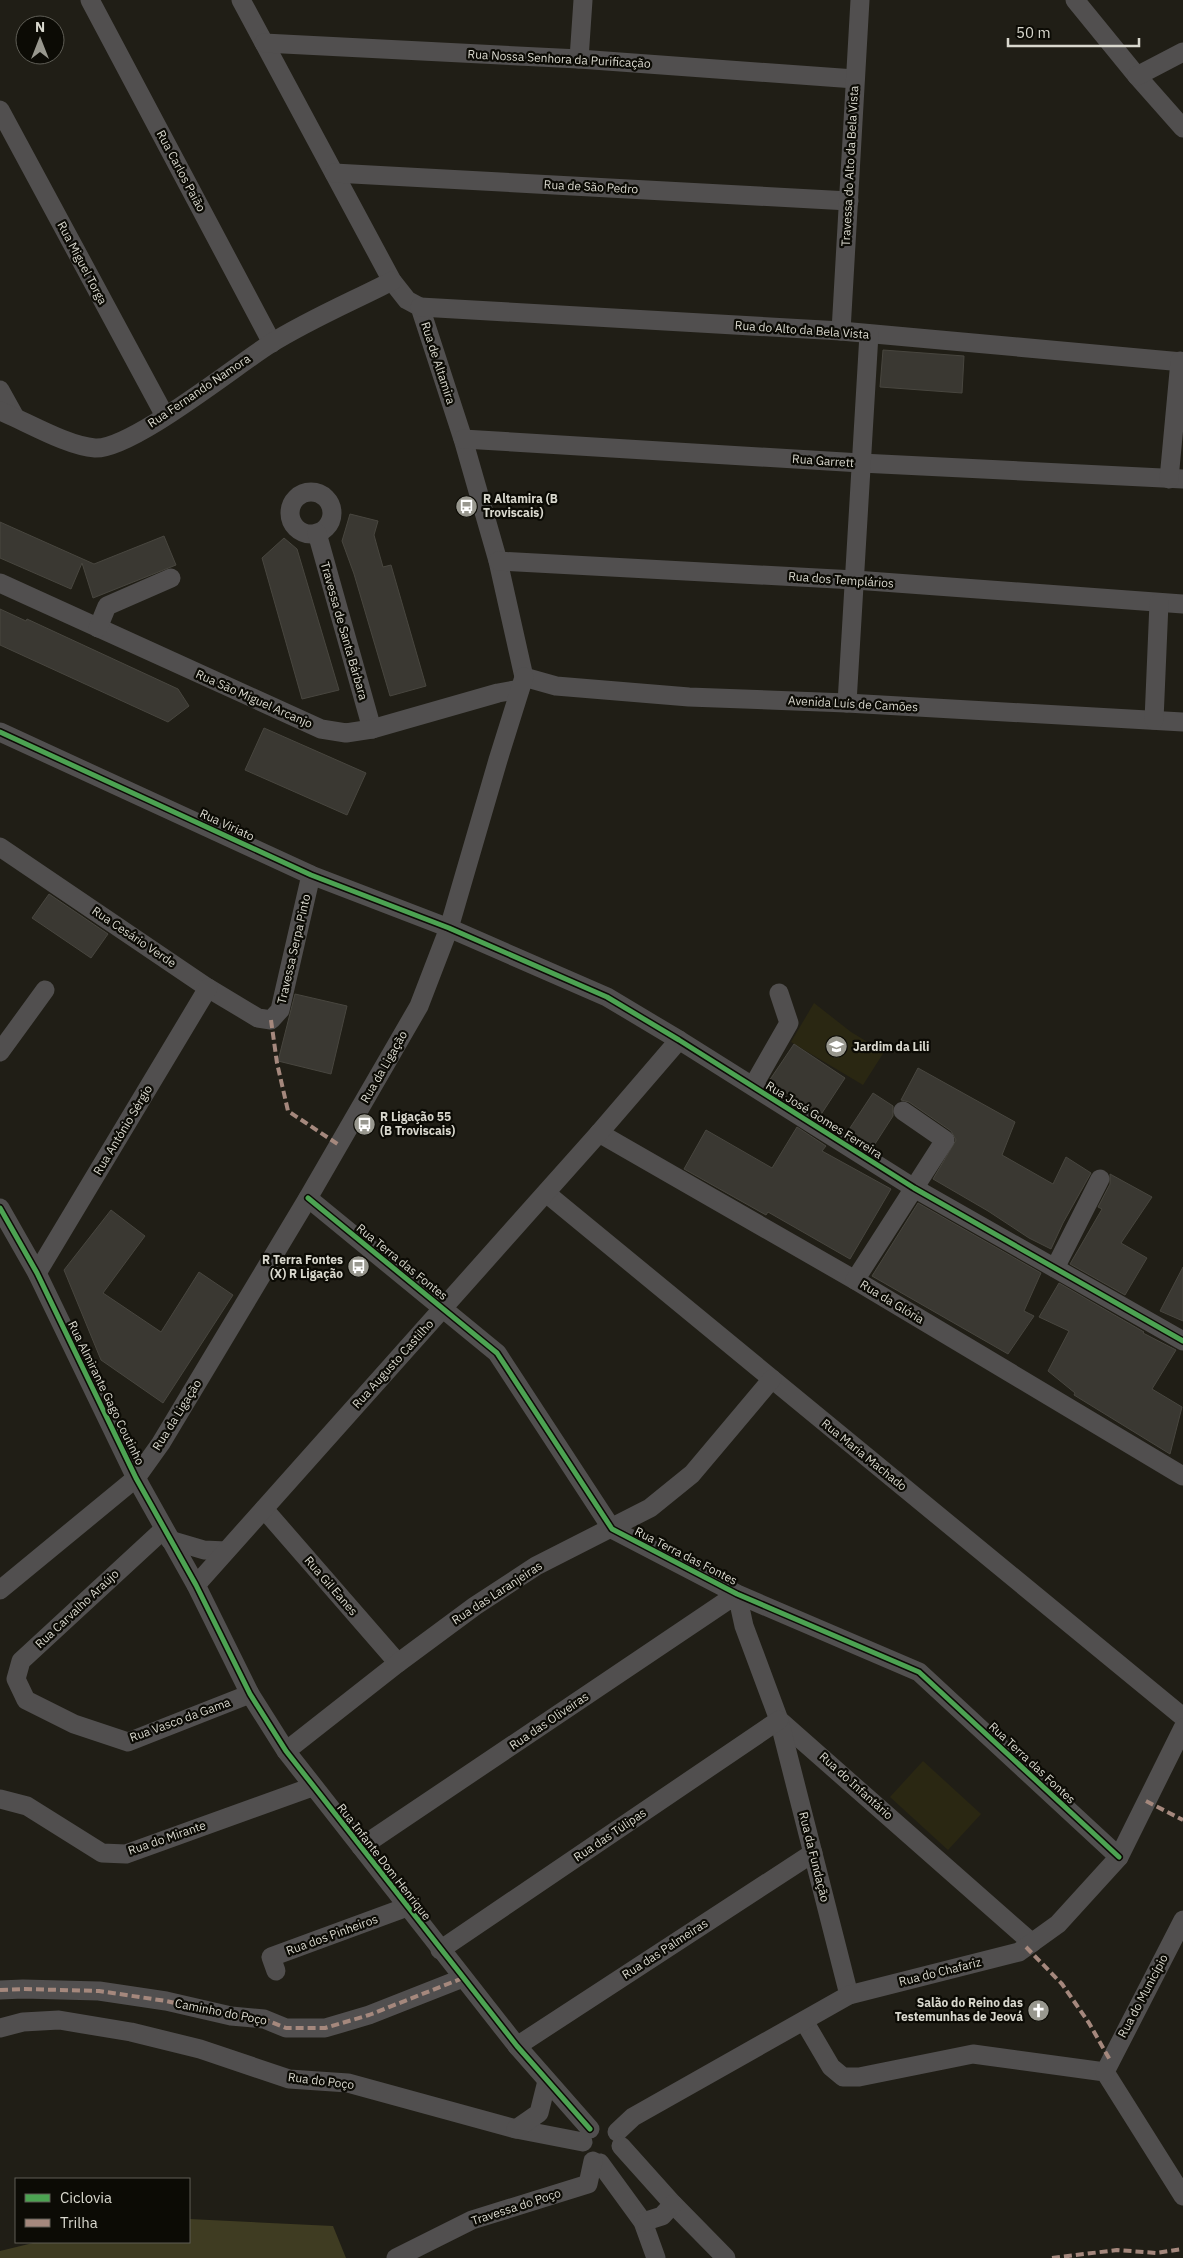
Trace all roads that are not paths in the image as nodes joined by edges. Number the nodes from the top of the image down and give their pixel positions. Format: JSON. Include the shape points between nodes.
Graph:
{"nodes":[{"id":1,"x":90,"y":0,"type":"edge"},
{"id":2,"x":241,"y":0,"type":"edge"},
{"id":3,"x":583,"y":0,"type":"edge"},
{"id":4,"x":860,"y":0,"type":"edge"},
{"id":5,"x":1075,"y":0,"type":"edge"},
{"id":6,"x":264,"y":42,"type":"junction"},
{"id":7,"x":1183,"y":52,"type":"edge"},
{"id":8,"x":579,"y":59,"type":"junction"},
{"id":9,"x":1137,"y":76,"type":"junction"},
{"id":10,"x":855,"y":79,"type":"junction"},
{"id":11,"x":0,"y":110,"type":"edge"},
{"id":12,"x":1183,"y":128,"type":"edge"},
{"id":13,"x":334,"y":173,"type":"junction"},
{"id":14,"x":849,"y":201,"type":"junction"},
{"id":15,"x":392,"y":281,"type":"junction"},
{"id":16,"x":420,"y":307,"type":"junction"},
{"id":17,"x":841,"y":332,"type":"junction"},
{"id":18,"x":869,"y":334,"type":"junction"},
{"id":19,"x":272,"y":343,"type":"junction"},
{"id":20,"x":1181,"y":362,"type":"edge"},
{"id":21,"x":0,"y":390,"type":"edge"},
{"id":22,"x":7,"y":414,"type":"edge"},
{"id":23,"x":165,"y":416,"type":"junction"},
{"id":24,"x":463,"y":439,"type":"junction"},
{"id":25,"x":861,"y":463,"type":"junction"},
{"id":26,"x":1176,"y":479,"type":"edge"},
{"id":27,"x":316,"y":534,"type":"dead end"},
{"id":28,"x":498,"y":560,"type":"junction"},
{"id":29,"x":171,"y":578,"type":"dead end"},
{"id":30,"x":854,"y":580,"type":"junction"},
{"id":31,"x":0,"y":583,"type":"edge"},
{"id":32,"x":1159,"y":603,"type":"junction"},
{"id":33,"x":1183,"y":604,"type":"edge"},
{"id":34,"x":98,"y":628,"type":"junction"},
{"id":35,"x":522,"y":683,"type":"junction"},
{"id":36,"x":847,"y":703,"type":"junction"},
{"id":37,"x":1154,"y":720,"type":"junction"},
{"id":38,"x":1183,"y":722,"type":"edge"},
{"id":39,"x":372,"y":728,"type":"junction"},
{"id":40,"x":0,"y":732,"type":"edge"},
{"id":41,"x":0,"y":847,"type":"edge"},
{"id":42,"x":311,"y":875,"type":"junction"},
{"id":43,"x":449,"y":928,"type":"junction"},
{"id":44,"x":208,"y":988,"type":"junction"},
{"id":45,"x":45,"y":990,"type":"dead end"},
{"id":46,"x":779,"y":993,"type":"dead end"},
{"id":47,"x":271,"y":1020,"type":"joint"},
{"id":48,"x":679,"y":1040,"type":"junction"},
{"id":49,"x":0,"y":1052,"type":"edge"},
{"id":50,"x":753,"y":1086,"type":"junction"},
{"id":51,"x":903,"y":1111,"type":"dead end"},
{"id":52,"x":599,"y":1133,"type":"junction"},
{"id":53,"x":1100,"y":1178,"type":"dead end"},
{"id":54,"x":914,"y":1188,"type":"junction"},
{"id":55,"x":546,"y":1193,"type":"junction"},
{"id":56,"x":308,"y":1198,"type":"junction"},
{"id":57,"x":0,"y":1208,"type":"edge"},
{"id":58,"x":1055,"y":1268,"type":"junction"},
{"id":59,"x":37,"y":1273,"type":"junction"},
{"id":60,"x":855,"y":1280,"type":"junction"},
{"id":61,"x":443,"y":1308,"type":"junction"},
{"id":62,"x":1183,"y":1341,"type":"edge"},
{"id":63,"x":772,"y":1379,"type":"junction"},
{"id":64,"x":1183,"y":1476,"type":"edge"},
{"id":65,"x":136,"y":1478,"type":"junction"},
{"id":66,"x":264,"y":1509,"type":"junction"},
{"id":67,"x":612,"y":1529,"type":"junction"},
{"id":68,"x":167,"y":1534,"type":"junction"},
{"id":69,"x":226,"y":1551,"type":"junction"},
{"id":70,"x":196,"y":1585,"type":"junction"},
{"id":71,"x":0,"y":1590,"type":"edge"},
{"id":72,"x":737,"y":1594,"type":"junction"},
{"id":73,"x":398,"y":1663,"type":"junction"},
{"id":74,"x":250,"y":1694,"type":"junction"},
{"id":75,"x":26,"y":1700,"type":"joint"},
{"id":76,"x":1183,"y":1717,"type":"edge"},
{"id":77,"x":779,"y":1720,"type":"junction"},
{"id":78,"x":1183,"y":1728,"type":"edge"},
{"id":79,"x":815,"y":1750,"type":"junction"},
{"id":80,"x":286,"y":1751,"type":"junction"},
{"id":81,"x":790,"y":1762,"type":"junction"},
{"id":82,"x":312,"y":1787,"type":"junction"},
{"id":83,"x":0,"y":1800,"type":"edge"},
{"id":84,"x":361,"y":1847,"type":"junction"},
{"id":85,"x":813,"y":1853,"type":"junction"},
{"id":86,"x":1119,"y":1857,"type":"junction"},
{"id":87,"x":407,"y":1907,"type":"junction"},
{"id":88,"x":1183,"y":1920,"type":"edge"},
{"id":89,"x":1032,"y":1943,"type":"junction"},
{"id":90,"x":440,"y":1950,"type":"junction"},
{"id":91,"x":276,"y":1971,"type":"dead end"},
{"id":92,"x":463,"y":1978,"type":"junction"},
{"id":93,"x":0,"y":1990,"type":"edge"},
{"id":94,"x":849,"y":1994,"type":"junction"},
{"id":95,"x":804,"y":2021,"type":"junction"},
{"id":96,"x":0,"y":2028,"type":"edge"},
{"id":97,"x":517,"y":2046,"type":"junction"},
{"id":98,"x":1105,"y":2072,"type":"junction"},
{"id":99,"x":547,"y":2081,"type":"junction"},
{"id":100,"x":516,"y":2129,"type":"junction"},
{"id":101,"x":587,"y":2136,"type":"junction"},
{"id":102,"x":619,"y":2139,"type":"junction"},
{"id":103,"x":596,"y":2162,"type":"junction"},
{"id":104,"x":588,"y":2184,"type":"junction"},
{"id":105,"x":622,"y":2193,"type":"junction"},
{"id":106,"x":1183,"y":2196,"type":"edge"},
{"id":107,"x":673,"y":2204,"type":"junction"},
{"id":108,"x":643,"y":2222,"type":"junction"},
{"id":109,"x":396,"y":2258,"type":"edge"},
{"id":110,"x":656,"y":2258,"type":"edge"},
{"id":111,"x":726,"y":2258,"type":"edge"}],
"edges":[{"from":1,"to":19,"type":"street","name":"Rua Carlos Paião"},
{"from":2,"to":6,"type":"street","name":"Rua de Altamira"},
{"from":3,"to":8,"type":"street"},
{"from":4,"to":10,"type":"street","name":"Travessa do Alto da Bela Vista"},
{"from":5,"to":9,"type":"street"},
{"from":6,"to":8,"type":"street","name":"Rua Nossa Senhora da Purificação"},
{"from":6,"to":13,"type":"street","name":"Rua de Altamira"},
{"from":7,"to":9,"type":"street"},
{"from":8,"to":10,"type":"street","name":"Rua Nossa Senhora da Purificação"},
{"from":9,"to":12,"type":"street"},
{"from":10,"to":14,"type":"street","name":"Travessa do Alto da Bela Vista"},
{"from":11,"to":23,"type":"street","name":"Rua Miguel Torga"},
{"from":13,"to":14,"type":"street","name":"Rua de São Pedro"},
{"from":13,"to":15,"type":"street","name":"Rua de Altamira"},
{"from":14,"to":17,"type":"street","name":"Travessa do Alto da Bela Vista"},
{"from":15,"to":16,"type":"street","name":"Rua de Altamira","via":[[408,300]]},
{"from":15,"to":19,"type":"street","name":"Rua Fernando Namora"},
{"from":16,"to":17,"type":"street","name":"Rua do Alto da Bela Vista"},
{"from":16,"to":24,"type":"street","name":"Rua de Altamira"},
{"from":17,"to":18,"type":"street","name":"Rua do Alto da Bela Vista"},
{"from":18,"to":20,"type":"street","name":"Rua do Alto da Bela Vista"},
{"from":18,"to":25,"type":"street"},
{"from":19,"to":23,"type":"street","name":"Rua Fernando Namora"},
{"from":20,"to":26,"type":"street"},
{"from":21,"to":22,"type":"street"},
{"from":22,"to":23,"type":"street","name":"Rua Fernando Namora","via":[[78,445],[97,448],[117,444]]},
{"from":24,"to":25,"type":"street","name":"Rua Garrett"},
{"from":24,"to":28,"type":"street","name":"Rua de Altamira"},
{"from":25,"to":26,"type":"street","name":"Rua Garrett"},
{"from":25,"to":30,"type":"street"},
{"from":27,"to":39,"type":"street","name":"Travessa de Santa Bárbara"},
{"from":28,"to":30,"type":"street","name":"Rua dos Templários"},
{"from":28,"to":35,"type":"street","name":"Rua de Altamira"},
{"from":29,"to":34,"type":"street","via":[[107,606]]},
{"from":30,"to":32,"type":"street","name":"Rua dos Templários"},
{"from":30,"to":36,"type":"street"},
{"from":31,"to":34,"type":"street","name":"Rua São Miguel Arcanjo"},
{"from":32,"to":33,"type":"street","name":"Rua dos Templários"},
{"from":32,"to":37,"type":"street"},
{"from":34,"to":39,"type":"street","name":"Rua São Miguel Arcanjo","via":[[321,729],[346,733]]},
{"from":35,"to":36,"type":"street","name":"Avenida Luís de Camões","via":[[689,697]]},
{"from":35,"to":39,"type":"street","name":"Rua São Miguel Arcanjo","via":[[498,693]]},
{"from":35,"to":43,"type":"street","name":"Rua da Ligação"},
{"from":36,"to":37,"type":"street","name":"Avenida Luís de Camões"},
{"from":37,"to":38,"type":"street","name":"Avenida Luís de Camões"},
{"from":40,"to":42,"type":"street","name":"Rua Viriato"},
{"from":41,"to":44,"type":"street","name":"Rua Cesário Verde"},
{"from":42,"to":43,"type":"street","name":"Rua Viriato"},
{"from":42,"to":47,"type":"street","name":"Travessa Serpa Pinto","via":[[280,1010]]},
{"from":43,"to":48,"type":"street","name":"Rua José Gomes Ferreira","via":[[607,997]]},
{"from":43,"to":56,"type":"street","name":"Rua da Ligação","via":[[419,1006]]},
{"from":44,"to":47,"type":"street","name":"Rua Cesário Verde","via":[[258,1018]]},
{"from":44,"to":59,"type":"street","name":"Rua António Sérgio"},
{"from":45,"to":49,"type":"street"},
{"from":46,"to":50,"type":"street","via":[[790,1023]]},
{"from":48,"to":50,"type":"street","name":"Rua José Gomes Ferreira"},
{"from":48,"to":52,"type":"street","name":"Rua Augusto Castilho"},
{"from":50,"to":54,"type":"street","name":"Rua José Gomes Ferreira"},
{"from":51,"to":54,"type":"street","via":[[945,1140]]},
{"from":52,"to":55,"type":"street","name":"Rua Augusto Castilho"},
{"from":52,"to":60,"type":"street","name":"Rua da Glória"},
{"from":53,"to":58,"type":"street"},
{"from":54,"to":58,"type":"street","name":"Rua José Gomes Ferreira"},
{"from":54,"to":60,"type":"street"},
{"from":55,"to":61,"type":"street","name":"Rua Augusto Castilho"},
{"from":55,"to":63,"type":"street","name":"Rua Maria Machado"},
{"from":56,"to":61,"type":"street","name":"Rua Terra das Fontes"},
{"from":56,"to":65,"type":"street","name":"Rua da Ligação","via":[[162,1443]]},
{"from":57,"to":59,"type":"street","name":"Rua Almirante Gago Coutinho"},
{"from":58,"to":62,"type":"street","name":"Rua José Gomes Ferreira"},
{"from":59,"to":65,"type":"street","name":"Rua Almirante Gago Coutinho"},
{"from":60,"to":64,"type":"street","name":"Rua da Glória"},
{"from":61,"to":66,"type":"street","name":"Rua Augusto Castilho"},
{"from":61,"to":67,"type":"street","name":"Rua Terra das Fontes","via":[[497,1353]]},
{"from":63,"to":67,"type":"street","name":"Rua das Laranjeiras","via":[[692,1474],[650,1508]]},
{"from":63,"to":76,"type":"street","name":"Rua Maria Machado"},
{"from":65,"to":68,"type":"street","name":"Rua Almirante Gago Coutinho"},
{"from":65,"to":71,"type":"street","name":"Rua da Ligação"},
{"from":66,"to":69,"type":"street","name":"Rua Augusto Castilho"},
{"from":66,"to":73,"type":"street","name":"Rua Gil Eanes"},
{"from":67,"to":72,"type":"street","name":"Rua Terra das Fontes"},
{"from":67,"to":73,"type":"street","name":"Rua das Laranjeiras","via":[[536,1566]]},
{"from":68,"to":69,"type":"street","via":[[204,1550]]},
{"from":68,"to":70,"type":"street","name":"Rua Almirante Gago Coutinho"},
{"from":68,"to":75,"type":"street","name":"Rua Carvalho Araújo","via":[[21,1661],[16,1679]]},
{"from":69,"to":70,"type":"street","name":"Rua Augusto Castilho"},
{"from":70,"to":74,"type":"street","name":"Rua Infante Dom Henrique"},
{"from":72,"to":77,"type":"street","name":"Rua do Infantário","via":[[744,1626]]},
{"from":72,"to":84,"type":"street","name":"Rua das Oliveiras"},
{"from":72,"to":86,"type":"street","name":"Rua Terra das Fontes","via":[[919,1672]]},
{"from":73,"to":80,"type":"street","name":"Rua das Laranjeiras"},
{"from":74,"to":75,"type":"street","name":"Rua Vasco da Gama","via":[[128,1742],[74,1724]]},
{"from":74,"to":80,"type":"street","name":"Rua Infante Dom Henrique"},
{"from":77,"to":79,"type":"street","name":"Rua do Infantário"},
{"from":77,"to":81,"type":"street","name":"Rua da Fundação"},
{"from":77,"to":90,"type":"street","name":"Rua das Túlipas"},
{"from":78,"to":86,"type":"street","name":"Rua do Chafariz"},
{"from":79,"to":81,"type":"street"},
{"from":79,"to":89,"type":"street","name":"Rua do Infantário"},
{"from":80,"to":82,"type":"street","name":"Rua Infante Dom Henrique"},
{"from":81,"to":85,"type":"street","name":"Rua da Fundação"},
{"from":82,"to":83,"type":"street","name":"Rua do Mirante","via":[[126,1854],[102,1853],[27,1806]]},
{"from":82,"to":84,"type":"street","name":"Rua Infante Dom Henrique"},
{"from":84,"to":87,"type":"street","name":"Rua Infante Dom Henrique"},
{"from":85,"to":94,"type":"street","name":"Rua da Fundação"},
{"from":85,"to":97,"type":"street","name":"Rua das Palmeiras"},
{"from":86,"to":89,"type":"street","name":"Rua do Chafariz","via":[[1058,1924]]},
{"from":87,"to":90,"type":"street","name":"Rua Infante Dom Henrique"},
{"from":87,"to":91,"type":"street","name":"Rua dos Pinheiros","via":[[271,1957]]},
{"from":88,"to":98,"type":"street","name":"Rua do Município"},
{"from":89,"to":94,"type":"street","name":"Rua do Chafariz","via":[[1019,1952]]},
{"from":90,"to":92,"type":"street","name":"Rua Infante Dom Henrique"},
{"from":92,"to":93,"type":"street","name":"Caminho do Poço","via":[[369,2015],[325,2028],[286,2028],[264,2019],[231,2016],[166,2001],[99,1991]]},
{"from":92,"to":97,"type":"street","name":"Rua Infante Dom Henrique"},
{"from":94,"to":95,"type":"street","name":"Rua do Chafariz"},
{"from":95,"to":98,"type":"street","via":[[831,2068],[843,2077],[859,2077],[973,2054]]},
{"from":95,"to":102,"type":"street","name":"Rua do Chafariz","via":[[634,2117]]},
{"from":96,"to":100,"type":"street","name":"Rua do Poço","via":[[23,2022],[59,2020],[131,2032],[200,2049],[289,2078],[348,2083]]},
{"from":97,"to":99,"type":"street","name":"Rua Infante Dom Henrique"},
{"from":98,"to":106,"type":"street"},
{"from":99,"to":100,"type":"street","via":[[539,2112]]},
{"from":99,"to":101,"type":"street","name":"Rua Infante Dom Henrique"},
{"from":100,"to":101,"type":"street","name":"Rua do Poço"},
{"from":101,"to":102,"type":"street","via":[[595,2126],[607,2126]]},
{"from":101,"to":103,"type":"street","via":[[585,2153]]},
{"from":102,"to":103,"type":"street","via":[[616,2157]]},
{"from":102,"to":107,"type":"street"},
{"from":103,"to":104,"type":"street"},
{"from":103,"to":105,"type":"street"},
{"from":104,"to":105,"type":"street"},
{"from":104,"to":109,"type":"street","name":"Travessa do Poço","via":[[472,2220]]},
{"from":105,"to":108,"type":"street"},
{"from":107,"to":108,"type":"street","via":[[662,2216]]},
{"from":107,"to":111,"type":"street"},
{"from":108,"to":110,"type":"street"}]}
